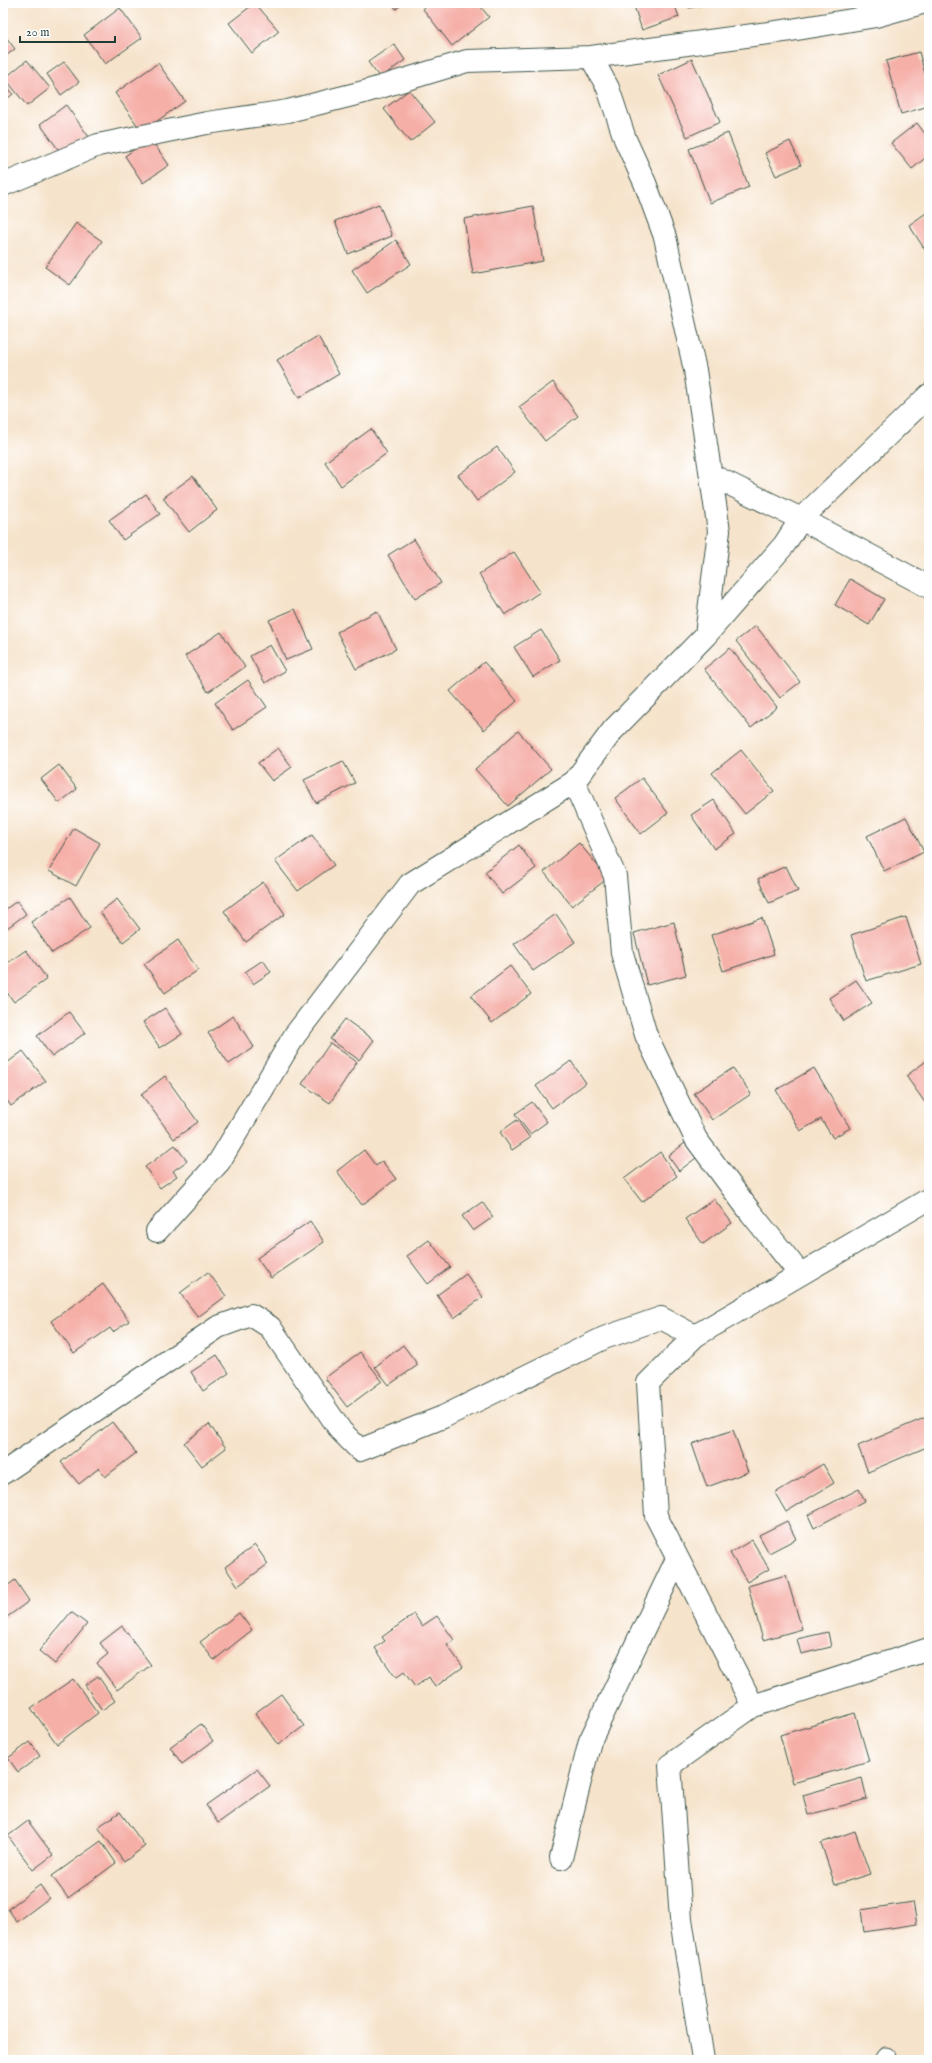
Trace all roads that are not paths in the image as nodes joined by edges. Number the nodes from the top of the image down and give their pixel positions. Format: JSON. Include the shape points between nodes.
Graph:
{"nodes":[{"id":1,"x":922,"y":3,"type":"edge"},
{"id":2,"x":591,"y":57,"type":"junction"},
{"id":3,"x":3,"y":185,"type":"edge"},
{"id":4,"x":929,"y":395,"type":"edge"},
{"id":5,"x":711,"y":475,"type":"junction"},
{"id":6,"x":801,"y":519,"type":"junction"},
{"id":7,"x":929,"y":587,"type":"edge"},
{"id":8,"x":706,"y":635,"type":"junction"},
{"id":9,"x":574,"y":782,"type":"junction"},
{"id":10,"x":929,"y":1199,"type":"edge"},
{"id":11,"x":157,"y":1231,"type":"dead end"},
{"id":12,"x":800,"y":1274,"type":"junction"},
{"id":13,"x":694,"y":1336,"type":"junction"},
{"id":14,"x":3,"y":1473,"type":"edge"},
{"id":15,"x":677,"y":1559,"type":"junction"},
{"id":16,"x":929,"y":1649,"type":"edge"},
{"id":17,"x":753,"y":1706,"type":"junction"},
{"id":18,"x":561,"y":1858,"type":"dead end"},
{"id":19,"x":703,"y":2060,"type":"edge"}],
"edges":[{"from":1,"to":2,"type":"street","via":[[876,16],[791,30]]},
{"from":2,"to":3,"type":"street","via":[[468,61],[364,92],[288,111],[206,123],[98,145]]},
{"from":2,"to":5,"type":"street","via":[[608,88],[625,139],[665,237],[696,370]]},
{"from":4,"to":6,"type":"street"},
{"from":5,"to":6,"type":"street"},
{"from":5,"to":8,"type":"street","via":[[719,531]]},
{"from":6,"to":7,"type":"street"},
{"from":6,"to":8,"type":"street","via":[[784,545]]},
{"from":8,"to":9,"type":"street","via":[[613,730]]},
{"from":9,"to":11,"type":"street","via":[[410,884],[296,1035],[219,1162]]},
{"from":9,"to":12,"type":"street","via":[[615,876],[622,953],[646,1035],[696,1139]]},
{"from":10,"to":12,"type":"street"},
{"from":12,"to":13,"type":"street"},
{"from":13,"to":14,"type":"street","via":[[661,1318],[604,1338],[443,1417],[360,1450],[341,1431],[270,1327],[251,1315],[218,1327]]},
{"from":13,"to":15,"type":"street","via":[[648,1383],[656,1516]]},
{"from":15,"to":17,"type":"street"},
{"from":15,"to":18,"type":"street","via":[[590,1741]]},
{"from":16,"to":17,"type":"street"},
{"from":17,"to":19,"type":"street","via":[[670,1765],[681,1919]]}]}
